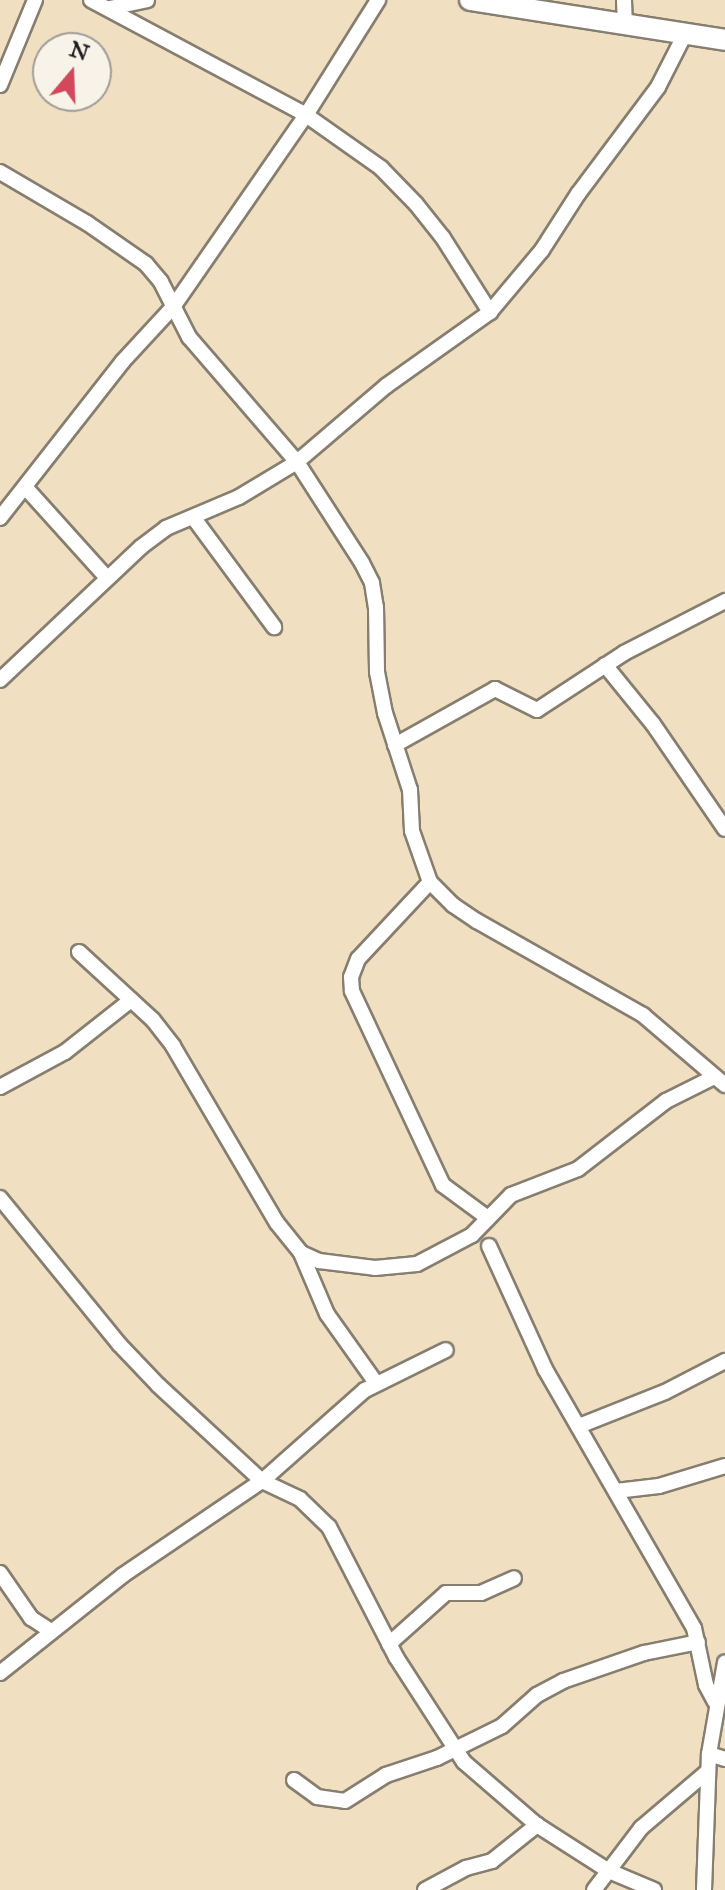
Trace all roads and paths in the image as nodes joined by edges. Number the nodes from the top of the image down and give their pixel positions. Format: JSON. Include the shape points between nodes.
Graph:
{"nodes":[{"id":1,"x":35,"y":0,"type":"edge"},
{"id":2,"x":91,"y":0,"type":"edge"},
{"id":3,"x":147,"y":0,"type":"edge"},
{"id":4,"x":378,"y":0,"type":"edge"},
{"id":5,"x":470,"y":0,"type":"edge"},
{"id":6,"x":624,"y":0,"type":"edge"},
{"id":7,"x":497,"y":2,"type":"edge"},
{"id":8,"x":110,"y":8,"type":"junction"},
{"id":9,"x":625,"y":24,"type":"junction"},
{"id":10,"x":685,"y":34,"type":"junction"},
{"id":11,"x":725,"y":40,"type":"edge"},
{"id":12,"x":0,"y":85,"type":"edge"},
{"id":13,"x":306,"y":115,"type":"junction"},
{"id":14,"x":0,"y":172,"type":"edge"},
{"id":15,"x":173,"y":307,"type":"junction"},
{"id":16,"x":490,"y":312,"type":"junction"},
{"id":17,"x":297,"y":462,"type":"junction"},
{"id":18,"x":26,"y":488,"type":"junction"},
{"id":19,"x":193,"y":517,"type":"junction"},
{"id":20,"x":0,"y":518,"type":"edge"},
{"id":21,"x":107,"y":578,"type":"junction"},
{"id":22,"x":725,"y":601,"type":"edge"},
{"id":23,"x":274,"y":627,"type":"dead end"},
{"id":24,"x":605,"y":665,"type":"junction"},
{"id":25,"x":0,"y":680,"type":"edge"},
{"id":26,"x":395,"y":745,"type":"junction"},
{"id":27,"x":725,"y":829,"type":"edge"},
{"id":28,"x":430,"y":882,"type":"junction"},
{"id":29,"x":79,"y":952,"type":"dead end"},
{"id":30,"x":131,"y":1000,"type":"junction"},
{"id":31,"x":718,"y":1082,"type":"edge"},
{"id":32,"x":0,"y":1087,"type":"edge"},
{"id":33,"x":0,"y":1198,"type":"edge"},
{"id":34,"x":488,"y":1218,"type":"junction"},
{"id":35,"x":489,"y":1246,"type":"dead end"},
{"id":36,"x":301,"y":1253,"type":"junction"},
{"id":37,"x":446,"y":1350,"type":"dead end"},
{"id":38,"x":725,"y":1361,"type":"edge"},
{"id":39,"x":376,"y":1383,"type":"junction"},
{"id":40,"x":579,"y":1426,"type":"junction"},
{"id":41,"x":725,"y":1466,"type":"edge"},
{"id":42,"x":262,"y":1481,"type":"junction"},
{"id":43,"x":616,"y":1491,"type":"junction"},
{"id":44,"x":0,"y":1573,"type":"edge"},
{"id":45,"x":514,"y":1578,"type":"dead end"},
{"id":46,"x":51,"y":1631,"type":"junction"},
{"id":47,"x":698,"y":1642,"type":"junction"},
{"id":48,"x":389,"y":1644,"type":"junction"},
{"id":49,"x":725,"y":1662,"type":"edge"},
{"id":50,"x":0,"y":1673,"type":"edge"},
{"id":51,"x":715,"y":1702,"type":"junction"},
{"id":52,"x":454,"y":1749,"type":"junction"},
{"id":53,"x":709,"y":1754,"type":"junction"},
{"id":54,"x":725,"y":1759,"type":"edge"},
{"id":55,"x":708,"y":1771,"type":"junction"},
{"id":56,"x":294,"y":1780,"type":"dead end"},
{"id":57,"x":537,"y":1825,"type":"junction"},
{"id":58,"x":609,"y":1871,"type":"junction"},
{"id":59,"x":425,"y":1890,"type":"edge"},
{"id":60,"x":594,"y":1890,"type":"edge"},
{"id":61,"x":654,"y":1890,"type":"edge"},
{"id":62,"x":704,"y":1890,"type":"edge"}],
"edges":[{"from":1,"to":12,"type":"street"},
{"from":2,"to":8,"type":"street"},
{"from":3,"to":8,"type":"street"},
{"from":4,"to":13,"type":"street"},
{"from":5,"to":7,"type":"street"},
{"from":6,"to":9,"type":"street"},
{"from":7,"to":9,"type":"street"},
{"from":8,"to":13,"type":"street"},
{"from":9,"to":10,"type":"street"},
{"from":10,"to":11,"type":"street"},
{"from":10,"to":16,"type":"street","via":[[658,87],[542,250]]},
{"from":13,"to":15,"type":"street"},
{"from":13,"to":16,"type":"street","via":[[381,168],[416,204]]},
{"from":14,"to":15,"type":"street","via":[[146,264]]},
{"from":15,"to":17,"type":"street","via":[[221,378]]},
{"from":15,"to":18,"type":"street","via":[[123,361]]},
{"from":16,"to":17,"type":"street","via":[[386,386]]},
{"from":17,"to":19,"type":"street"},
{"from":17,"to":26,"type":"street","via":[[372,583],[377,672]]},
{"from":18,"to":20,"type":"street"},
{"from":18,"to":21,"type":"street"},
{"from":19,"to":21,"type":"street","via":[[166,528]]},
{"from":19,"to":23,"type":"street"},
{"from":21,"to":25,"type":"street"},
{"from":22,"to":24,"type":"street"},
{"from":24,"to":26,"type":"street","via":[[537,710],[500,689],[488,691]]},
{"from":24,"to":27,"type":"street"},
{"from":26,"to":28,"type":"street","via":[[410,790],[412,831]]},
{"from":28,"to":31,"type":"street","via":[[477,921],[643,1015]]},
{"from":28,"to":34,"type":"street","via":[[353,966],[352,991],[443,1185]]},
{"from":29,"to":30,"type":"street"},
{"from":30,"to":32,"type":"street","via":[[65,1052]]},
{"from":30,"to":36,"type":"street","via":[[173,1046],[277,1223]]},
{"from":31,"to":34,"type":"street","via":[[666,1101],[578,1169],[511,1195]]},
{"from":33,"to":42,"type":"street","via":[[119,1344]]},
{"from":34,"to":36,"type":"street","via":[[472,1235],[411,1266],[328,1263]]},
{"from":35,"to":40,"type":"street","via":[[545,1369]]},
{"from":36,"to":39,"type":"street","via":[[327,1314]]},
{"from":37,"to":39,"type":"street"},
{"from":38,"to":40,"type":"street"},
{"from":39,"to":42,"type":"street"},
{"from":40,"to":43,"type":"street"},
{"from":41,"to":43,"type":"street","via":[[659,1486]]},
{"from":42,"to":46,"type":"street"},
{"from":42,"to":48,"type":"street","via":[[300,1499],[329,1527]]},
{"from":43,"to":47,"type":"street"},
{"from":44,"to":46,"type":"street","via":[[31,1618]]},
{"from":45,"to":48,"type":"street","via":[[481,1593],[446,1593]]},
{"from":46,"to":50,"type":"street"},
{"from":47,"to":51,"type":"street","via":[[706,1685]]},
{"from":47,"to":52,"type":"street","via":[[644,1653],[563,1681],[537,1695],[502,1726]]},
{"from":48,"to":52,"type":"street"},
{"from":49,"to":51,"type":"street"},
{"from":51,"to":53,"type":"street"},
{"from":52,"to":56,"type":"street","via":[[386,1775],[343,1802],[317,1797]]},
{"from":52,"to":57,"type":"street"},
{"from":53,"to":54,"type":"street"},
{"from":53,"to":55,"type":"street"},
{"from":55,"to":58,"type":"street","via":[[649,1819]]},
{"from":55,"to":62,"type":"street"},
{"from":57,"to":58,"type":"street"},
{"from":57,"to":59,"type":"street","via":[[488,1863],[466,1868]]},
{"from":58,"to":60,"type":"street"},
{"from":58,"to":61,"type":"street"}]}
